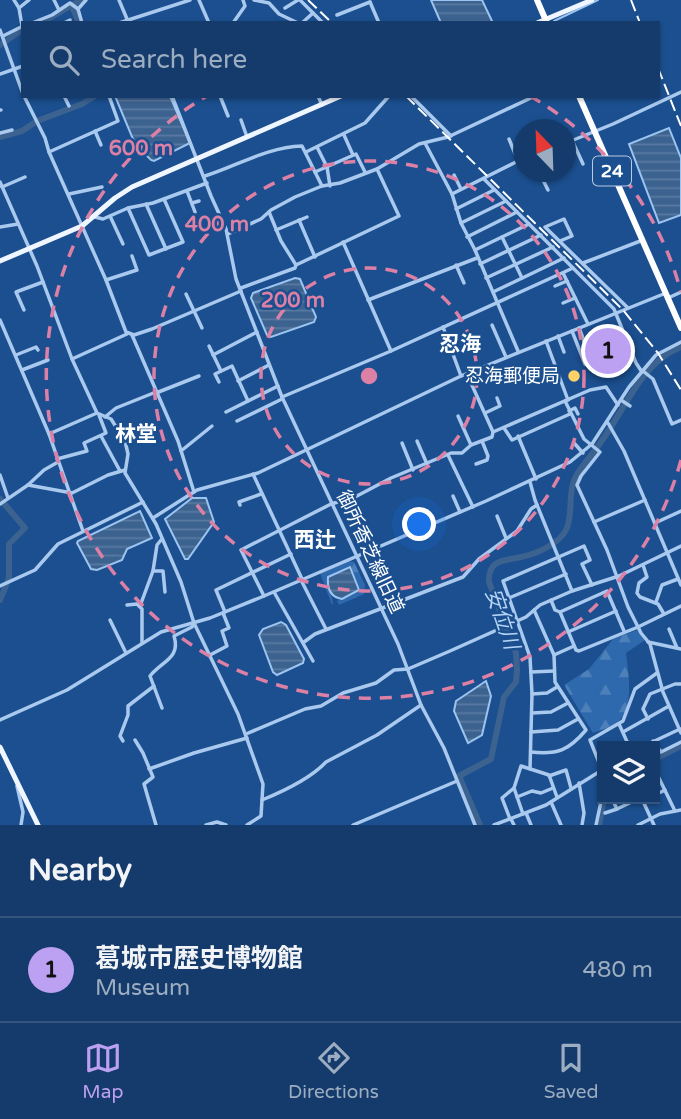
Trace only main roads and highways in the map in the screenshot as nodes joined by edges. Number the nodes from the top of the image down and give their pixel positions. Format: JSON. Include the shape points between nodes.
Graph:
{"nodes":[{"id":1,"x":537,"y":0,"type":"edge"},
{"id":2,"x":592,"y":0,"type":"edge"},
{"id":3,"x":546,"y":21,"type":"edge"},
{"id":4,"x":336,"y":98,"type":"edge"},
{"id":5,"x":580,"y":98,"type":"edge"},
{"id":6,"x":0,"y":261,"type":"edge"},
{"id":7,"x":681,"y":328,"type":"edge"},
{"id":8,"x":0,"y":747,"type":"edge"},
{"id":9,"x":38,"y":825,"type":"edge"}],
"edges":[{"from":1,"to":3,"type":"highway"},
{"from":2,"to":3,"type":"main road"},
{"from":4,"to":6,"type":"main road","via":[[125,191],[82,226]]},
{"from":5,"to":7,"type":"highway","number":"24"},
{"from":8,"to":9,"type":"main road"}]}
